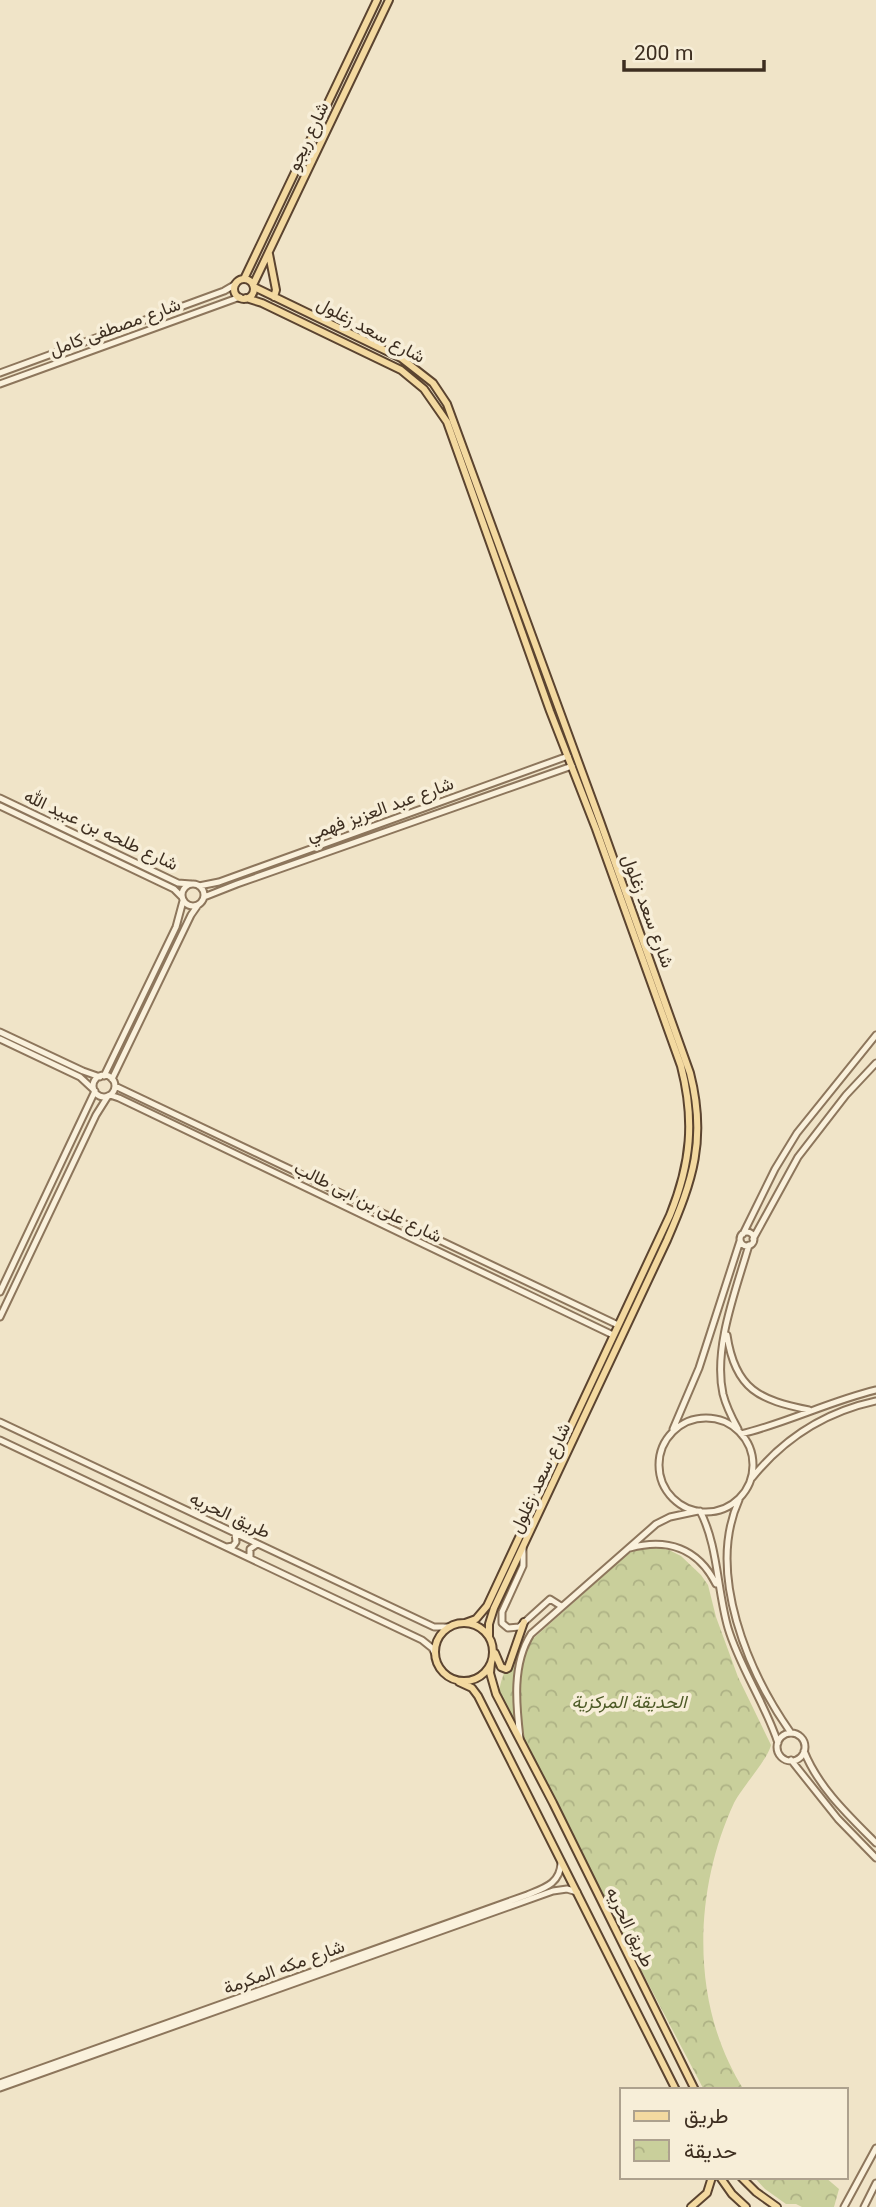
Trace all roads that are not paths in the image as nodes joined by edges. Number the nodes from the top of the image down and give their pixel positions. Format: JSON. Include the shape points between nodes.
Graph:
{"nodes":[{"id":1,"x":377,"y":0,"type":"edge"},
{"id":2,"x":389,"y":0,"type":"edge"},
{"id":3,"x":340,"y":79,"type":"junction"},
{"id":4,"x":349,"y":83,"type":"junction"},
{"id":5,"x":269,"y":251,"type":"junction"},
{"id":6,"x":252,"y":262,"type":"junction"},
{"id":7,"x":262,"y":267,"type":"junction"},
{"id":8,"x":244,"y":279,"type":"junction"},
{"id":9,"x":236,"y":284,"type":"junction"},
{"id":10,"x":253,"y":286,"type":"junction"},
{"id":11,"x":220,"y":292,"type":"junction"},
{"id":12,"x":274,"y":297,"type":"junction"},
{"id":13,"x":243,"y":298,"type":"junction"},
{"id":14,"x":223,"y":302,"type":"junction"},
{"id":15,"x":0,"y":373,"type":"edge"},
{"id":16,"x":0,"y":384,"type":"edge"},
{"id":17,"x":483,"y":514,"type":"junction"},
{"id":18,"x":568,"y":756,"type":"junction"},
{"id":19,"x":545,"y":765,"type":"junction"},
{"id":20,"x":572,"y":766,"type":"junction"},
{"id":21,"x":548,"y":774,"type":"junction"},
{"id":22,"x":0,"y":798,"type":"edge"},
{"id":23,"x":0,"y":806,"type":"edge"},
{"id":24,"x":597,"y":822,"type":"junction"},
{"id":25,"x":170,"y":879,"type":"junction"},
{"id":26,"x":219,"y":881,"type":"junction"},
{"id":27,"x":191,"y":884,"type":"junction"},
{"id":28,"x":167,"y":886,"type":"junction"},
{"id":29,"x":200,"y":886,"type":"junction"},
{"id":30,"x":222,"y":890,"type":"junction"},
{"id":31,"x":204,"y":897,"type":"junction"},
{"id":32,"x":183,"y":899,"type":"junction"},
{"id":33,"x":198,"y":905,"type":"junction"},
{"id":34,"x":180,"y":916,"type":"junction"},
{"id":35,"x":188,"y":920,"type":"junction"},
{"id":36,"x":660,"y":998,"type":"junction"},
{"id":37,"x":0,"y":1032,"type":"edge"},
{"id":38,"x":876,"y":1035,"type":"edge"},
{"id":39,"x":0,"y":1039,"type":"edge"},
{"id":40,"x":876,"y":1063,"type":"edge"},
{"id":41,"x":109,"y":1066,"type":"junction"},
{"id":42,"x":117,"y":1070,"type":"junction"},
{"id":43,"x":81,"y":1074,"type":"junction"},
{"id":44,"x":102,"y":1076,"type":"junction"},
{"id":45,"x":114,"y":1082,"type":"junction"},
{"id":46,"x":95,"y":1090,"type":"junction"},
{"id":47,"x":127,"y":1092,"type":"junction"},
{"id":48,"x":109,"y":1096,"type":"junction"},
{"id":49,"x":123,"y":1100,"type":"junction"},
{"id":50,"x":90,"y":1104,"type":"junction"},
{"id":51,"x":99,"y":1109,"type":"junction"},
{"id":52,"x":798,"y":1131,"type":"junction"},
{"id":53,"x":810,"y":1133,"type":"junction"},
{"id":54,"x":808,"y":1143,"type":"junction"},
{"id":55,"x":743,"y":1234,"type":"junction"},
{"id":56,"x":753,"y":1239,"type":"junction"},
{"id":57,"x":740,"y":1241,"type":"junction"},
{"id":58,"x":749,"y":1245,"type":"junction"},
{"id":59,"x":0,"y":1292,"type":"edge"},
{"id":60,"x":0,"y":1317,"type":"edge"},
{"id":61,"x":597,"y":1317,"type":"junction"},
{"id":62,"x":618,"y":1325,"type":"junction"},
{"id":63,"x":593,"y":1326,"type":"junction"},
{"id":64,"x":726,"y":1328,"type":"junction"},
{"id":65,"x":613,"y":1335,"type":"junction"},
{"id":66,"x":876,"y":1390,"type":"edge"},
{"id":67,"x":876,"y":1401,"type":"edge"},
{"id":68,"x":812,"y":1411,"type":"junction"},
{"id":69,"x":795,"y":1417,"type":"junction"},
{"id":70,"x":0,"y":1422,"type":"edge"},
{"id":71,"x":798,"y":1427,"type":"junction"},
{"id":72,"x":740,"y":1433,"type":"junction"},
{"id":73,"x":671,"y":1434,"type":"junction"},
{"id":74,"x":0,"y":1440,"type":"edge"},
{"id":75,"x":560,"y":1447,"type":"junction"},
{"id":76,"x":568,"y":1450,"type":"junction"},
{"id":77,"x":750,"y":1480,"type":"junction"},
{"id":78,"x":741,"y":1496,"type":"junction"},
{"id":79,"x":699,"y":1511,"type":"junction"},
{"id":80,"x":235,"y":1533,"type":"junction"},
{"id":81,"x":257,"y":1544,"type":"junction"},
{"id":82,"x":227,"y":1547,"type":"junction"},
{"id":83,"x":523,"y":1548,"type":"junction"},
{"id":84,"x":627,"y":1549,"type":"junction"},
{"id":85,"x":250,"y":1558,"type":"junction"},
{"id":86,"x":718,"y":1587,"type":"junction"},
{"id":87,"x":561,"y":1606,"type":"junction"},
{"id":88,"x":490,"y":1607,"type":"junction"},
{"id":89,"x":524,"y":1622,"type":"junction"},
{"id":90,"x":425,"y":1623,"type":"junction"},
{"id":91,"x":465,"y":1623,"type":"junction"},
{"id":92,"x":450,"y":1627,"type":"junction"},
{"id":93,"x":489,"y":1636,"type":"junction"},
{"id":94,"x":417,"y":1637,"type":"junction"},
{"id":95,"x":493,"y":1649,"type":"junction"},
{"id":96,"x":435,"y":1654,"type":"junction"},
{"id":97,"x":491,"y":1663,"type":"junction"},
{"id":98,"x":459,"y":1682,"type":"junction"},
{"id":99,"x":791,"y":1733,"type":"junction"},
{"id":100,"x":521,"y":1741,"type":"junction"},
{"id":101,"x":778,"y":1743,"type":"junction"},
{"id":102,"x":804,"y":1751,"type":"junction"},
{"id":103,"x":791,"y":1760,"type":"junction"},
{"id":104,"x":538,"y":1775,"type":"junction"},
{"id":105,"x":522,"y":1782,"type":"junction"},
{"id":106,"x":876,"y":1843,"type":"edge"},
{"id":107,"x":876,"y":1858,"type":"edge"},
{"id":108,"x":561,"y":1860,"type":"junction"},
{"id":109,"x":577,"y":1892,"type":"junction"},
{"id":110,"x":528,"y":1897,"type":"junction"},
{"id":111,"x":196,"y":2016,"type":"junction"},
{"id":112,"x":677,"y":2054,"type":"junction"},
{"id":113,"x":662,"y":2061,"type":"junction"},
{"id":114,"x":0,"y":2083,"type":"edge"},
{"id":115,"x":0,"y":2088,"type":"edge"},
{"id":116,"x":676,"y":2088,"type":"edge"},
{"id":117,"x":694,"y":2088,"type":"edge"},
{"id":118,"x":876,"y":2148,"type":"edge"},
{"id":119,"x":711,"y":2179,"type":"edge"},
{"id":120,"x":721,"y":2179,"type":"edge"},
{"id":121,"x":743,"y":2179,"type":"edge"},
{"id":122,"x":876,"y":2183,"type":"edge"},
{"id":123,"x":691,"y":2207,"type":"edge"},
{"id":124,"x":746,"y":2207,"type":"edge"},
{"id":125,"x":777,"y":2207,"type":"edge"},
{"id":126,"x":844,"y":2207,"type":"edge"},
{"id":127,"x":864,"y":2207,"type":"edge"}],
"edges":[{"from":1,"to":3,"type":"main road","name":"شارع ريجو"},
{"from":2,"to":4,"type":"main road","name":"شارع ريجو"},
{"from":3,"to":4,"type":"main road"},
{"from":3,"to":6,"type":"main road","name":"شارع ريجو"},
{"from":4,"to":5,"type":"main road","name":"شارع ريجو"},
{"from":5,"to":7,"type":"main road","name":"شارع ريجو"},
{"from":5,"to":12,"type":"main road"},
{"from":6,"to":7,"type":"main road"},
{"from":6,"to":8,"type":"main road","name":"شارع ريجو"},
{"from":7,"to":10,"type":"main road","name":"شارع ريجو"},
{"from":8,"to":9,"type":"main road"},
{"from":8,"to":10,"type":"main road"},
{"from":9,"to":11,"type":"street","name":"شارع مصطفى كامل"},
{"from":9,"to":13,"type":"main road","via":[[236,293]]},
{"from":10,"to":12,"type":"main road","name":"شارع سعد زغلول"},
{"from":10,"to":13,"type":"main road","via":[[252,294]]},
{"from":11,"to":14,"type":"street"},
{"from":11,"to":15,"type":"street","name":"شارع مصطفى كامل"},
{"from":12,"to":17,"type":"main road","name":"شارع سعد زغلول","via":[[401,358],[433,383],[447,404]]},
{"from":13,"to":14,"type":"street","name":"شارع مصطفى كامل"},
{"from":13,"to":17,"type":"main road","name":"شارع سعد زغلول","via":[[388,363],[413,379],[447,422]]},
{"from":14,"to":16,"type":"street","name":"شارع مصطفى كامل"},
{"from":17,"to":18,"type":"main road","name":"شارع سعد زغلول"},
{"from":17,"to":24,"type":"main road","name":"شارع سعد زغلول"},
{"from":18,"to":19,"type":"street","name":"شارع عبد العزيز فهمي"},
{"from":18,"to":20,"type":"main road","name":"شارع سعد زغلول"},
{"from":19,"to":21,"type":"street"},
{"from":19,"to":26,"type":"street","name":"شارع عبد العزيز فهمي"},
{"from":20,"to":21,"type":"street","name":"شارع عبد العزيز فهمي"},
{"from":20,"to":24,"type":"main road","name":"شارع سعد زغلول"},
{"from":21,"to":30,"type":"street","name":"شارع عبد العزيز فهمي"},
{"from":22,"to":25,"type":"street","name":"شارع طلحه بن عبيد الله"},
{"from":23,"to":28,"type":"street","name":"شارع طلحه بن عبيد الله"},
{"from":24,"to":36,"type":"main road","name":"شارع سعد زغلول"},
{"from":25,"to":27,"type":"street","name":"شارع طلحه بن عبيد الله"},
{"from":25,"to":28,"type":"street"},
{"from":26,"to":29,"type":"street","name":"شارع عبد العزيز فهمي"},
{"from":26,"to":30,"type":"street"},
{"from":27,"to":29,"type":"street"},
{"from":27,"to":32,"type":"street","via":[[184,889]]},
{"from":28,"to":32,"type":"street","name":"شارع طلحه بن عبيد الله"},
{"from":29,"to":31,"type":"street"},
{"from":30,"to":31,"type":"street","name":"شارع عبد العزيز فهمي"},
{"from":31,"to":33,"type":"street"},
{"from":32,"to":33,"type":"street","via":[[191,906]]},
{"from":32,"to":34,"type":"street"},
{"from":33,"to":35,"type":"street"},
{"from":34,"to":35,"type":"street"},
{"from":34,"to":41,"type":"street"},
{"from":35,"to":42,"type":"street"},
{"from":36,"to":62,"type":"main road","name":"شارع سعد زغلول","via":[[688,1092],[690,1144],[670,1215]]},
{"from":36,"to":76,"type":"main road","name":"شارع سعد زغلول","via":[[695,1091],[694,1165],[667,1240]]},
{"from":37,"to":43,"type":"street"},
{"from":38,"to":52,"type":"street"},
{"from":39,"to":43,"type":"street"},
{"from":40,"to":53,"type":"street"},
{"from":41,"to":42,"type":"street"},
{"from":41,"to":44,"type":"street"},
{"from":42,"to":45,"type":"street"},
{"from":43,"to":44,"type":"street"},
{"from":43,"to":46,"type":"street"},
{"from":44,"to":45,"type":"street"},
{"from":44,"to":46,"type":"street","via":[[95,1082]]},
{"from":45,"to":47,"type":"street","name":"شارع على بن ابى طالب"},
{"from":45,"to":48,"type":"street"},
{"from":46,"to":48,"type":"street","via":[[100,1096]]},
{"from":46,"to":50,"type":"street"},
{"from":47,"to":49,"type":"street"},
{"from":47,"to":61,"type":"street","name":"شارع على بن ابى طالب"},
{"from":48,"to":49,"type":"street","name":"شارع على بن ابى طالب"},
{"from":48,"to":51,"type":"street"},
{"from":49,"to":63,"type":"street","name":"شارع على بن ابى طالب"},
{"from":50,"to":51,"type":"street"},
{"from":50,"to":59,"type":"street"},
{"from":51,"to":60,"type":"street"},
{"from":52,"to":53,"type":"street"},
{"from":52,"to":54,"type":"street","via":[[800,1140]]},
{"from":52,"to":55,"type":"street"},
{"from":53,"to":54,"type":"street"},
{"from":54,"to":56,"type":"street"},
{"from":55,"to":56,"type":"street","via":[[750,1233]]},
{"from":55,"to":57,"type":"street"},
{"from":56,"to":58,"type":"street"},
{"from":57,"to":58,"type":"street"},
{"from":57,"to":73,"type":"street","via":[[699,1368]]},
{"from":58,"to":64,"type":"street"},
{"from":61,"to":62,"type":"street","name":"شارع على بن ابى طالب"},
{"from":61,"to":63,"type":"street"},
{"from":62,"to":65,"type":"main road","name":"شارع سعد زغلول"},
{"from":63,"to":65,"type":"street","name":"شارع على بن ابى طالب"},
{"from":64,"to":68,"type":"street","via":[[734,1365],[758,1394]]},
{"from":64,"to":72,"type":"street","via":[[721,1382]]},
{"from":65,"to":75,"type":"main road","name":"شارع سعد زغلول"},
{"from":66,"to":68,"type":"street"},
{"from":67,"to":71,"type":"street"},
{"from":68,"to":69,"type":"street"},
{"from":69,"to":71,"type":"street"},
{"from":69,"to":72,"type":"street"},
{"from":70,"to":80,"type":"street","name":"طريق الحريه"},
{"from":71,"to":77,"type":"street"},
{"from":72,"to":73,"type":"street","via":[[721,1420],[703,1418],[685,1423]]},
{"from":72,"to":77,"type":"street","via":[[750,1449]]},
{"from":73,"to":79,"type":"street","via":[[660,1457],[662,1482],[677,1502]]},
{"from":74,"to":82,"type":"street","name":"طريق الحريه"},
{"from":75,"to":76,"type":"main road"},
{"from":75,"to":88,"type":"main road","name":"شارع سعد زغلول"},
{"from":76,"to":83,"type":"main road","name":"شارع سعد زغلول"},
{"from":77,"to":78,"type":"street"},
{"from":78,"to":79,"type":"street","via":[[722,1509]]},
{"from":78,"to":99,"type":"street","via":[[728,1544],[732,1597],[755,1669]]},
{"from":79,"to":84,"type":"street","via":[[663,1520]]},
{"from":79,"to":86,"type":"street","via":[[707,1525]]},
{"from":80,"to":81,"type":"street","name":"طريق الحريه"},
{"from":80,"to":82,"type":"street","via":[[236,1542]]},
{"from":81,"to":85,"type":"street","via":[[250,1549]]},
{"from":81,"to":90,"type":"street","name":"طريق الحريه"},
{"from":82,"to":85,"type":"street","name":"طريق الحريه"},
{"from":83,"to":88,"type":"main road","name":"شارع سعد زغلول"},
{"from":83,"to":89,"type":"street","via":[[523,1566],[501,1619],[511,1629]]},
{"from":84,"to":86,"type":"street","via":[[658,1544],[680,1548],[699,1560]]},
{"from":84,"to":87,"type":"street"},
{"from":85,"to":94,"type":"street","name":"طريق الحريه"},
{"from":86,"to":101,"type":"street","via":[[734,1648]]},
{"from":87,"to":89,"type":"street","via":[[550,1599]]},
{"from":87,"to":100,"type":"street","via":[[531,1634],[523,1651],[517,1685]]},
{"from":88,"to":91,"type":"main road","name":"شارع سعد زغلول"},
{"from":88,"to":93,"type":"main road","name":"شارع سعد زغلول"},
{"from":89,"to":95,"type":"main road","via":[[508,1668],[501,1667]]},
{"from":90,"to":92,"type":"street","name":"طريق الحريه","via":[[434,1628]]},
{"from":90,"to":94,"type":"street"},
{"from":91,"to":92,"type":"main road"},
{"from":91,"to":93,"type":"main road"},
{"from":92,"to":96,"type":"main road","via":[[438,1638]]},
{"from":93,"to":95,"type":"main road"},
{"from":94,"to":96,"type":"street","name":"طريق الحريه"},
{"from":95,"to":97,"type":"main road"},
{"from":96,"to":98,"type":"main road","via":[[445,1675]]},
{"from":97,"to":98,"type":"main road","via":[[475,1680]]},
{"from":97,"to":100,"type":"main road","name":"طريق الحريه","via":[[496,1694]]},
{"from":98,"to":105,"type":"main road","name":"طريق الحريه","via":[[478,1696]]},
{"from":99,"to":101,"type":"street"},
{"from":99,"to":102,"type":"street","via":[[801,1738]]},
{"from":100,"to":104,"type":"main road","name":"طريق الحريه"},
{"from":101,"to":103,"type":"street","via":[[780,1755]]},
{"from":102,"to":103,"type":"street"},
{"from":102,"to":106,"type":"street","via":[[823,1784]]},
{"from":103,"to":107,"type":"street","via":[[825,1805]]},
{"from":104,"to":105,"type":"main road"},
{"from":104,"to":112,"type":"main road","name":"طريق الحريه"},
{"from":105,"to":108,"type":"main road","name":"طريق الحريه"},
{"from":108,"to":109,"type":"main road","name":"طريق الحريه"},
{"from":108,"to":110,"type":"street","name":"شارع مكه المكرمة","via":[[553,1883]]},
{"from":109,"to":110,"type":"street","name":"شارع مكه المكرمة","via":[[558,1889]]},
{"from":109,"to":113,"type":"main road","name":"طريق الحريه"},
{"from":110,"to":111,"type":"street","name":"شارع مكه المكرمة"},
{"from":111,"to":114,"type":"street","name":"شارع مكه المكرمة"},
{"from":111,"to":115,"type":"street","name":"شارع مكه المكرمة"},
{"from":112,"to":113,"type":"main road"},
{"from":112,"to":117,"type":"main road","name":"طريق الحريه"},
{"from":113,"to":116,"type":"main road","name":"طريق الحريه"},
{"from":118,"to":126,"type":"street"},
{"from":119,"to":123,"type":"main road","via":[[707,2193]]},
{"from":120,"to":124,"type":"main road"},
{"from":121,"to":125,"type":"main road"},
{"from":122,"to":127,"type":"street"}]}
